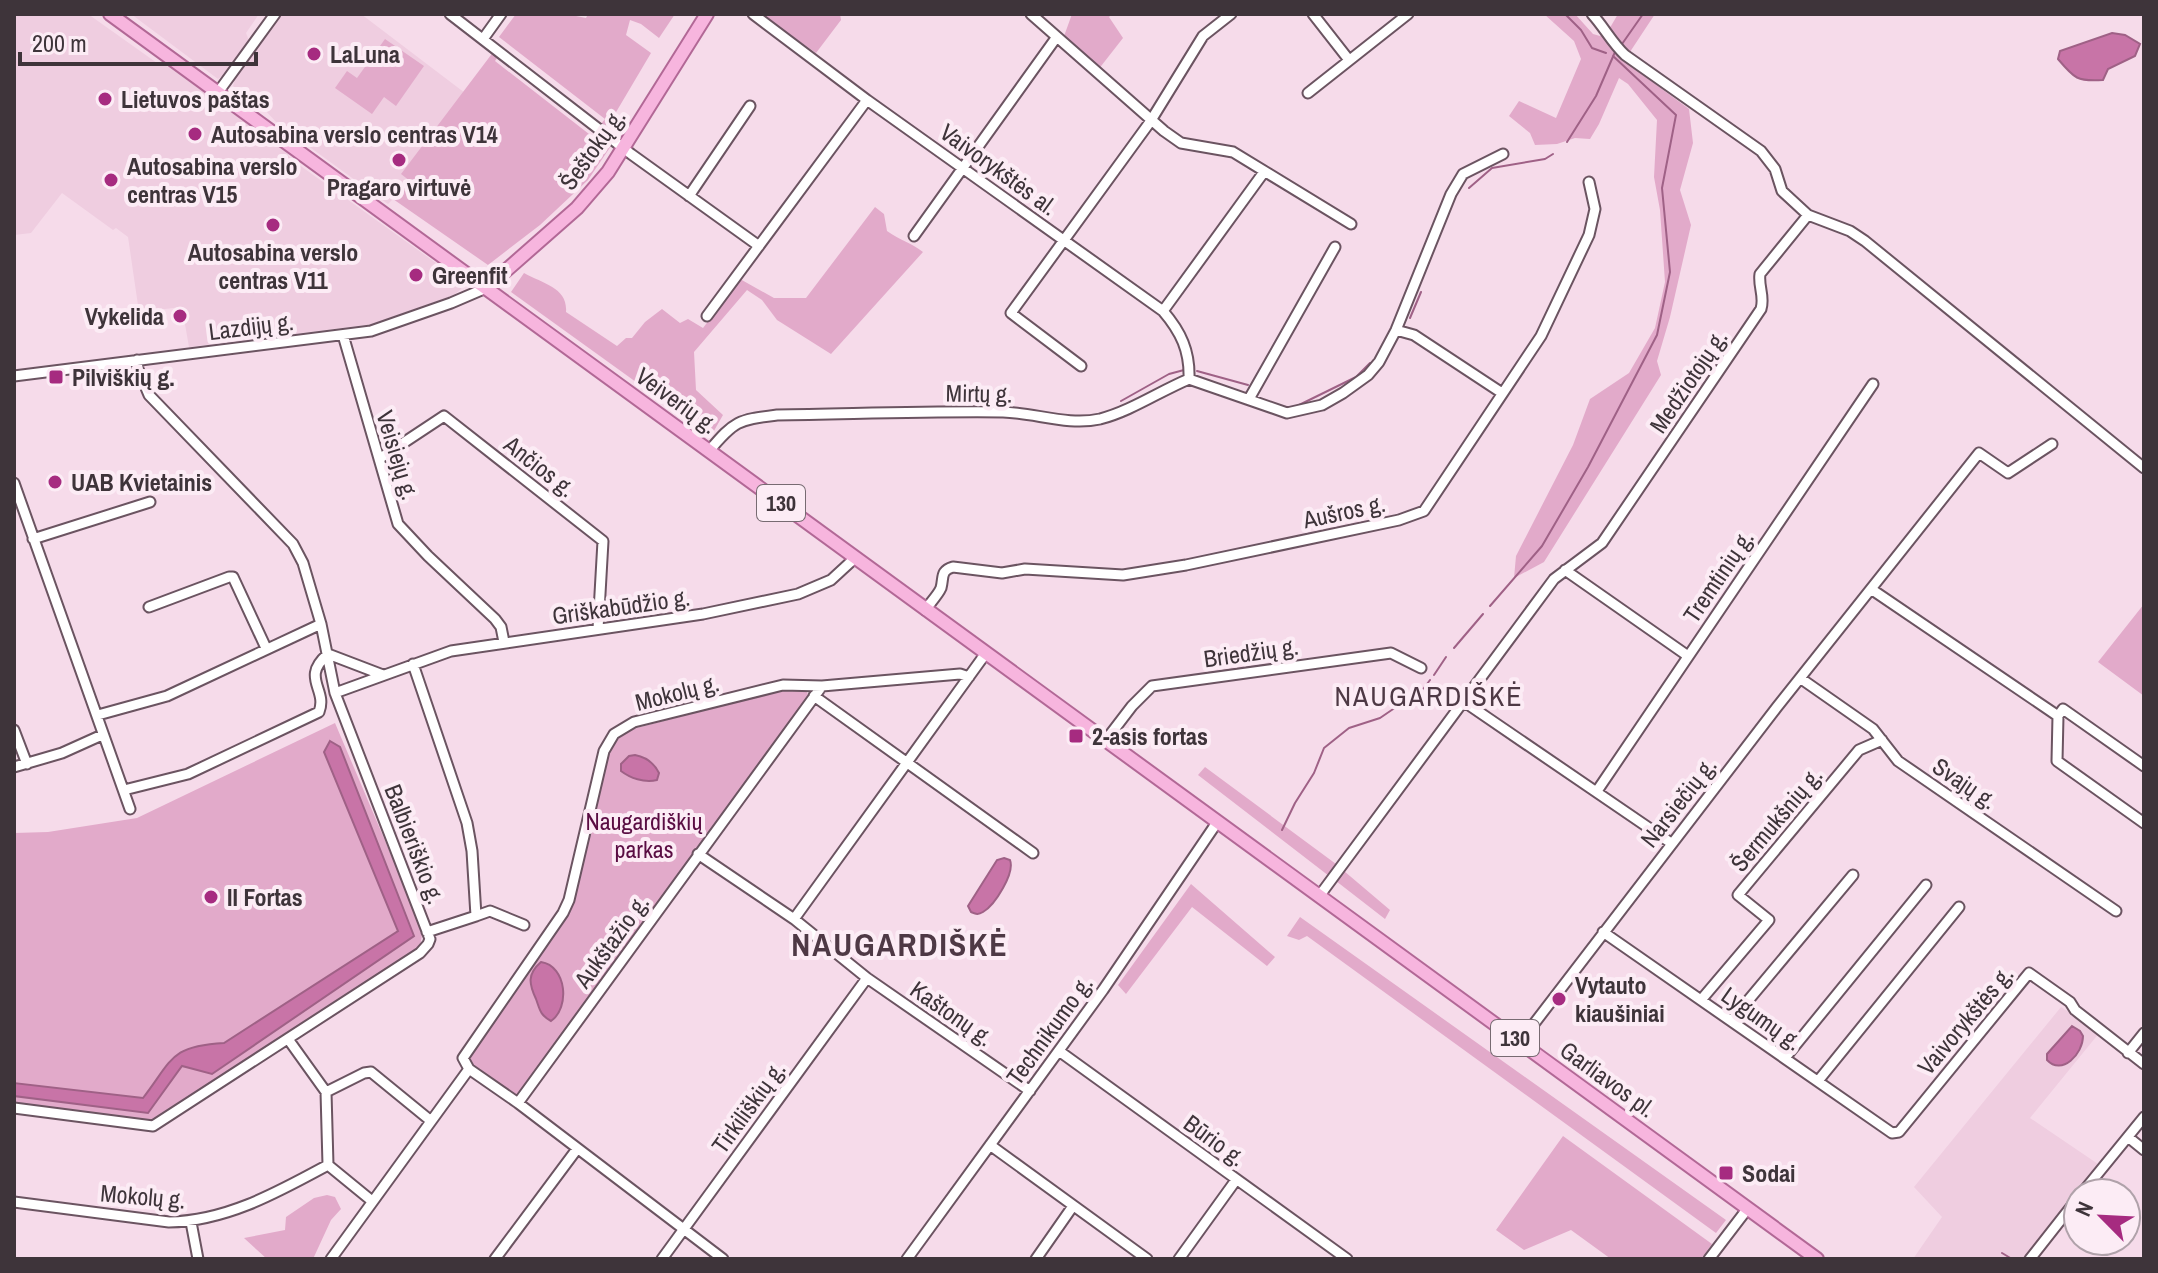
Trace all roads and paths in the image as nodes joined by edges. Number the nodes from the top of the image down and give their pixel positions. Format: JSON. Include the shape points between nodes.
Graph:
{"nodes":[{"id":1,"x":110,"y":14,"type":"edge"},
{"id":2,"x":275,"y":14,"type":"edge"},
{"id":3,"x":450,"y":14,"type":"edge"},
{"id":4,"x":501,"y":14,"type":"edge"},
{"id":5,"x":707,"y":14,"type":"edge"},
{"id":6,"x":753,"y":14,"type":"edge"},
{"id":7,"x":1031,"y":14,"type":"edge"},
{"id":8,"x":1231,"y":14,"type":"edge"},
{"id":9,"x":1313,"y":14,"type":"edge"},
{"id":10,"x":1408,"y":14,"type":"edge"},
{"id":11,"x":1592,"y":14,"type":"edge"},
{"id":12,"x":1056,"y":38,"type":"junction"},
{"id":13,"x":483,"y":39,"type":"junction"},
{"id":14,"x":1349,"y":60,"type":"junction"},
{"id":15,"x":219,"y":91,"type":"junction"},
{"id":16,"x":1308,"y":93,"type":"dead end"},
{"id":17,"x":867,"y":100,"type":"junction"},
{"id":18,"x":750,"y":106,"type":"dead end"},
{"id":19,"x":1150,"y":122,"type":"junction"},
{"id":20,"x":624,"y":147,"type":"junction"},
{"id":21,"x":1503,"y":154,"type":"dead end"},
{"id":22,"x":963,"y":168,"type":"junction"},
{"id":23,"x":1264,"y":172,"type":"junction"},
{"id":24,"x":1589,"y":182,"type":"dead end"},
{"id":25,"x":689,"y":196,"type":"junction"},
{"id":26,"x":1808,"y":215,"type":"junction"},
{"id":27,"x":1351,"y":224,"type":"dead end"},
{"id":28,"x":914,"y":236,"type":"dead end"},
{"id":29,"x":1064,"y":240,"type":"junction"},
{"id":30,"x":759,"y":246,"type":"junction"},
{"id":31,"x":1335,"y":247,"type":"dead end"},
{"id":32,"x":486,"y":288,"type":"junction"},
{"id":33,"x":1163,"y":311,"type":"junction"},
{"id":34,"x":707,"y":316,"type":"dead end"},
{"id":35,"x":1396,"y":330,"type":"junction"},
{"id":36,"x":343,"y":335,"type":"junction"},
{"id":37,"x":137,"y":360,"type":"junction"},
{"id":38,"x":1081,"y":366,"type":"dead end"},
{"id":39,"x":14,"y":376,"type":"edge"},
{"id":40,"x":1189,"y":379,"type":"junction"},
{"id":41,"x":1873,"y":384,"type":"dead end"},
{"id":42,"x":1502,"y":393,"type":"junction"},
{"id":43,"x":1249,"y":399,"type":"junction"},
{"id":44,"x":2052,"y":444,"type":"dead end"},
{"id":45,"x":709,"y":451,"type":"junction"},
{"id":46,"x":379,"y":459,"type":"junction"},
{"id":47,"x":2144,"y":468,"type":"edge"},
{"id":48,"x":14,"y":483,"type":"edge"},
{"id":49,"x":150,"y":502,"type":"dead end"},
{"id":50,"x":33,"y":539,"type":"junction"},
{"id":51,"x":856,"y":557,"type":"junction"},
{"id":52,"x":1565,"y":570,"type":"junction"},
{"id":53,"x":1871,"y":589,"type":"junction"},
{"id":54,"x":149,"y":607,"type":"dead end"},
{"id":55,"x":925,"y":610,"type":"junction"},
{"id":56,"x":321,"y":624,"type":"junction"},
{"id":57,"x":598,"y":629,"type":"junction"},
{"id":58,"x":504,"y":642,"type":"junction"},
{"id":59,"x":266,"y":648,"type":"junction"},
{"id":60,"x":986,"y":653,"type":"junction"},
{"id":61,"x":328,"y":654,"type":"junction"},
{"id":62,"x":1688,"y":656,"type":"junction"},
{"id":63,"x":413,"y":664,"type":"junction"},
{"id":64,"x":1421,"y":668,"type":"dead end"},
{"id":65,"x":383,"y":675,"type":"junction"},
{"id":66,"x":969,"y":677,"type":"junction"},
{"id":67,"x":1800,"y":678,"type":"junction"},
{"id":68,"x":822,"y":686,"type":"junction"},
{"id":69,"x":335,"y":693,"type":"junction"},
{"id":70,"x":814,"y":696,"type":"junction"},
{"id":71,"x":1463,"y":701,"type":"junction"},
{"id":72,"x":98,"y":715,"type":"junction"},
{"id":73,"x":2058,"y":716,"type":"junction"},
{"id":74,"x":14,"y":730,"type":"edge"},
{"id":75,"x":102,"y":735,"type":"junction"},
{"id":76,"x":1106,"y":740,"type":"junction"},
{"id":77,"x":1882,"y":740,"type":"junction"},
{"id":78,"x":908,"y":761,"type":"junction"},
{"id":79,"x":27,"y":764,"type":"junction"},
{"id":80,"x":2144,"y":766,"type":"edge"},
{"id":81,"x":14,"y":767,"type":"edge"},
{"id":82,"x":124,"y":790,"type":"junction"},
{"id":83,"x":1597,"y":791,"type":"junction"},
{"id":84,"x":130,"y":809,"type":"dead end"},
{"id":85,"x":1218,"y":821,"type":"junction"},
{"id":86,"x":2144,"y":823,"type":"edge"},
{"id":87,"x":1671,"y":843,"type":"junction"},
{"id":88,"x":1033,"y":853,"type":"dead end"},
{"id":89,"x":698,"y":854,"type":"junction"},
{"id":90,"x":1853,"y":875,"type":"dead end"},
{"id":91,"x":1926,"y":885,"type":"dead end"},
{"id":92,"x":1320,"y":895,"type":"junction"},
{"id":93,"x":1959,"y":907,"type":"dead end"},
{"id":94,"x":2116,"y":911,"type":"dead end"},
{"id":95,"x":476,"y":916,"type":"junction"},
{"id":96,"x":794,"y":919,"type":"junction"},
{"id":97,"x":524,"y":925,"type":"dead end"},
{"id":98,"x":427,"y":932,"type":"junction"},
{"id":99,"x":1603,"y":932,"type":"junction"},
{"id":100,"x":867,"y":978,"type":"junction"},
{"id":101,"x":1701,"y":1000,"type":"junction"},
{"id":102,"x":1731,"y":1021,"type":"junction"},
{"id":103,"x":2144,"y":1033,"type":"edge"},
{"id":104,"x":288,"y":1039,"type":"junction"},
{"id":105,"x":1520,"y":1042,"type":"junction"},
{"id":106,"x":1059,"y":1051,"type":"junction"},
{"id":107,"x":2128,"y":1053,"type":"junction"},
{"id":108,"x":1785,"y":1058,"type":"junction"},
{"id":109,"x":2144,"y":1064,"type":"edge"},
{"id":110,"x":469,"y":1069,"type":"junction"},
{"id":111,"x":1818,"y":1081,"type":"junction"},
{"id":112,"x":1030,"y":1091,"type":"junction"},
{"id":113,"x":326,"y":1092,"type":"junction"},
{"id":114,"x":518,"y":1103,"type":"junction"},
{"id":115,"x":14,"y":1108,"type":"edge"},
{"id":116,"x":2144,"y":1117,"type":"edge"},
{"id":117,"x":431,"y":1121,"type":"junction"},
{"id":118,"x":1899,"y":1132,"type":"joint"},
{"id":119,"x":2128,"y":1137,"type":"junction"},
{"id":120,"x":990,"y":1145,"type":"junction"},
{"id":121,"x":577,"y":1149,"type":"junction"},
{"id":122,"x":2144,"y":1150,"type":"edge"},
{"id":123,"x":328,"y":1165,"type":"junction"},
{"id":124,"x":2095,"y":1177,"type":"edge"},
{"id":125,"x":1236,"y":1180,"type":"junction"},
{"id":126,"x":372,"y":1201,"type":"junction"},
{"id":127,"x":14,"y":1202,"type":"edge"},
{"id":128,"x":1073,"y":1206,"type":"junction"},
{"id":129,"x":1748,"y":1208,"type":"junction"},
{"id":130,"x":2062,"y":1218,"type":"edge"},
{"id":131,"x":191,"y":1222,"type":"junction"},
{"id":132,"x":683,"y":1229,"type":"junction"},
{"id":133,"x":198,"y":1259,"type":"edge"},
{"id":134,"x":331,"y":1259,"type":"edge"},
{"id":135,"x":495,"y":1259,"type":"edge"},
{"id":136,"x":662,"y":1259,"type":"edge"},
{"id":137,"x":723,"y":1259,"type":"edge"},
{"id":138,"x":907,"y":1259,"type":"edge"},
{"id":139,"x":1036,"y":1259,"type":"edge"},
{"id":140,"x":1147,"y":1259,"type":"edge"},
{"id":141,"x":1179,"y":1259,"type":"edge"},
{"id":142,"x":1347,"y":1259,"type":"edge"},
{"id":143,"x":1709,"y":1259,"type":"edge"},
{"id":144,"x":1817,"y":1259,"type":"edge"},
{"id":145,"x":2030,"y":1259,"type":"edge"}],
"edges":[{"from":1,"to":15,"type":"main road","name":"Veiverių g.","number":"130"},
{"from":2,"to":15,"type":"street"},
{"from":3,"to":13,"type":"street"},
{"from":4,"to":13,"type":"street"},
{"from":5,"to":20,"type":"main road","name":"Šeštokų g."},
{"from":6,"to":17,"type":"street","name":"Vaivorykštės al."},
{"from":7,"to":12,"type":"street"},
{"from":8,"to":19,"type":"street","via":[[1203,36]]},
{"from":9,"to":14,"type":"street"},
{"from":10,"to":14,"type":"street"},
{"from":11,"to":26,"type":"street","via":[[1625,55],[1761,151],[1775,169],[1782,191]]},
{"from":12,"to":19,"type":"street"},
{"from":12,"to":22,"type":"street"},
{"from":13,"to":20,"type":"street"},
{"from":14,"to":16,"type":"street"},
{"from":15,"to":32,"type":"main road","name":"Veiverių g.","number":"130"},
{"from":17,"to":22,"type":"street","name":"Vaivorykštės al."},
{"from":17,"to":30,"type":"street"},
{"from":18,"to":25,"type":"street"},
{"from":19,"to":23,"type":"street","via":[[1181,143],[1233,152]]},
{"from":19,"to":29,"type":"street"},
{"from":20,"to":25,"type":"street"},
{"from":20,"to":32,"type":"main road","name":"Šeštokų g.","via":[[591,194]]},
{"from":21,"to":35,"type":"street","via":[[1463,174],[1454,188]]},
{"from":22,"to":28,"type":"street"},
{"from":22,"to":29,"type":"street","name":"Vaivorykštės al."},
{"from":23,"to":27,"type":"street"},
{"from":23,"to":33,"type":"street"},
{"from":24,"to":42,"type":"street","name":"Aušros g.","via":[[1595,209],[1589,235],[1541,336]]},
{"from":25,"to":30,"type":"street"},
{"from":26,"to":47,"type":"street","via":[[1865,241]]},
{"from":26,"to":52,"type":"street","name":"Medžiotojų g.","via":[[1760,274],[1761,309],[1602,543]]},
{"from":29,"to":33,"type":"street","name":"Vaivorykštės al."},
{"from":29,"to":38,"type":"street","via":[[1011,313]]},
{"from":30,"to":34,"type":"street"},
{"from":31,"to":43,"type":"street"},
{"from":32,"to":36,"type":"street","name":"Lazdijų g.","via":[[371,331]]},
{"from":32,"to":45,"type":"main road","name":"Veiverių g.","number":"130"},
{"from":33,"to":40,"type":"street","name":"Vaivorykštės al.","via":[[1181,334],[1190,361]]},
{"from":35,"to":42,"type":"street","via":[[1414,335]]},
{"from":35,"to":43,"type":"street","via":[[1368,375],[1322,405],[1287,413]]},
{"from":36,"to":37,"type":"street","name":"Lazdijų g."},
{"from":36,"to":46,"type":"street","name":"Veisiejų g."},
{"from":37,"to":39,"type":"street","name":"Lazdijų g."},
{"from":37,"to":56,"type":"street","name":"Balbieriškio g.","via":[[149,395],[293,544]]},
{"from":40,"to":43,"type":"street"},
{"from":40,"to":45,"type":"street","name":"Mirtų g.","via":[[1099,419],[1076,422],[1008,412],[777,415],[741,420]]},
{"from":41,"to":62,"type":"street","name":"Tremtinių g."},
{"from":42,"to":55,"type":"street","name":"Aušros g.","via":[[1424,511],[1123,575],[953,567],[946,569],[940,590]]},
{"from":44,"to":53,"type":"street","name":"Narsiečių g.","via":[[2008,473],[1979,453]]},
{"from":45,"to":51,"type":"main road","name":"Veiverių g.","number":"130"},
{"from":46,"to":57,"type":"street","name":"Ančios g.","via":[[444,416],[603,541]]},
{"from":46,"to":58,"type":"street","name":"Veisiejų g.","via":[[398,524],[495,619]]},
{"from":48,"to":50,"type":"street"},
{"from":49,"to":50,"type":"street"},
{"from":50,"to":72,"type":"street"},
{"from":51,"to":55,"type":"main road","name":"Veiverių g.","number":"130"},
{"from":51,"to":57,"type":"street","name":"Griškabūdžio g.","via":[[831,580],[798,594]]},
{"from":52,"to":62,"type":"street"},
{"from":52,"to":71,"type":"street","name":"Medžiotojų g."},
{"from":53,"to":67,"type":"street","name":"Narsiečių g."},
{"from":53,"to":73,"type":"street"},
{"from":54,"to":59,"type":"street","via":[[233,577]]},
{"from":55,"to":60,"type":"main road","name":"Veiverių g.","number":"130"},
{"from":56,"to":59,"type":"street"},
{"from":56,"to":61,"type":"street","name":"Balbieriškio g."},
{"from":57,"to":58,"type":"street","name":"Griškabūdžio g."},
{"from":58,"to":63,"type":"street","name":"Griškabūdžio g."},
{"from":59,"to":72,"type":"street","via":[[167,696]]},
{"from":60,"to":66,"type":"street"},
{"from":60,"to":76,"type":"main road","name":"Veiverių g.","number":"130"},
{"from":61,"to":65,"type":"street"},
{"from":61,"to":69,"type":"street","name":"Balbieriškio g."},
{"from":61,"to":82,"type":"street","via":[[317,663],[319,712],[188,774]]},
{"from":62,"to":83,"type":"street","name":"Tremtinių g."},
{"from":63,"to":65,"type":"street","name":"Griškabūdžio g."},
{"from":63,"to":95,"type":"street","via":[[467,823]]},
{"from":64,"to":76,"type":"street","name":"Briedžių g.","via":[[1391,653],[1152,686]]},
{"from":65,"to":69,"type":"street","name":"Griškabūdžio g."},
{"from":66,"to":68,"type":"street","name":"Mokolų g."},
{"from":66,"to":78,"type":"street"},
{"from":67,"to":77,"type":"street","name":"Svajų g."},
{"from":67,"to":87,"type":"street","name":"Narsiečių g."},
{"from":68,"to":70,"type":"street","name":"Aukštažio g."},
{"from":68,"to":110,"type":"street","name":"Mokolų g.","via":[[783,685],[634,722],[614,734],[604,751],[569,900],[463,1058]]},
{"from":69,"to":98,"type":"street","name":"Balbieriškio g."},
{"from":70,"to":78,"type":"street"},
{"from":70,"to":89,"type":"street","name":"Aukštažio g."},
{"from":71,"to":83,"type":"street"},
{"from":71,"to":92,"type":"street","name":"Medžiotojų g."},
{"from":72,"to":75,"type":"street"},
{"from":73,"to":80,"type":"street","via":[[2063,709]]},
{"from":73,"to":86,"type":"street","via":[[2057,761]]},
{"from":74,"to":79,"type":"street"},
{"from":75,"to":79,"type":"street"},
{"from":75,"to":82,"type":"street"},
{"from":76,"to":85,"type":"main road","name":"Veiverių g.","number":"130"},
{"from":77,"to":94,"type":"street","name":"Svajų g.","via":[[1898,761]]},
{"from":77,"to":101,"type":"street","name":"Šermukšnių g.","via":[[1859,750],[1738,895],[1769,920]]},
{"from":78,"to":88,"type":"street"},
{"from":78,"to":96,"type":"street"},
{"from":79,"to":81,"type":"street"},
{"from":82,"to":84,"type":"street"},
{"from":83,"to":87,"type":"street"},
{"from":85,"to":92,"type":"main road","name":"Garliavos pl.","number":"130"},
{"from":85,"to":106,"type":"street","name":"Technikumo g."},
{"from":87,"to":99,"type":"street","name":"Narsiečių g."},
{"from":89,"to":96,"type":"street","name":"Kaštonų g."},
{"from":89,"to":114,"type":"street","name":"Aukštažio g."},
{"from":90,"to":102,"type":"street"},
{"from":91,"to":108,"type":"street"},
{"from":92,"to":105,"type":"main road","name":"Garliavos pl.","number":"130"},
{"from":93,"to":111,"type":"street"},
{"from":95,"to":97,"type":"street","via":[[490,911]]},
{"from":95,"to":98,"type":"street"},
{"from":96,"to":100,"type":"street","name":"Kaštonų g."},
{"from":98,"to":104,"type":"street","name":"Balbieriškio g.","via":[[428,944],[420,953]]},
{"from":99,"to":101,"type":"street","name":"Lygumų g."},
{"from":99,"to":105,"type":"street","name":"Narsiečių g."},
{"from":100,"to":112,"type":"street","name":"Kaštonų g."},
{"from":100,"to":132,"type":"street","name":"Tirkiliškių g."},
{"from":101,"to":102,"type":"street","name":"Lygumų g."},
{"from":102,"to":108,"type":"street","name":"Lygumų g."},
{"from":103,"to":107,"type":"street"},
{"from":104,"to":113,"type":"street"},
{"from":104,"to":115,"type":"street","name":"Balbieriškio g.","via":[[153,1126]]},
{"from":105,"to":129,"type":"main road","name":"Garliavos pl.","number":"130"},
{"from":106,"to":112,"type":"street","name":"Technikumo g."},
{"from":106,"to":125,"type":"street","name":"Būrio g."},
{"from":107,"to":109,"type":"street","name":"Vaivorykštės g."},
{"from":107,"to":118,"type":"street","name":"Vaivorykštės g.","via":[[2029,973]]},
{"from":108,"to":111,"type":"street","name":"Lygumų g."},
{"from":110,"to":114,"type":"street"},
{"from":110,"to":117,"type":"street"},
{"from":111,"to":118,"type":"street","name":"Lygumų g.","via":[[1877,1124]]},
{"from":112,"to":120,"type":"street","name":"Technikumo g."},
{"from":113,"to":117,"type":"street","via":[[371,1072]]},
{"from":113,"to":123,"type":"street"},
{"from":114,"to":121,"type":"street"},
{"from":116,"to":119,"type":"street"},
{"from":117,"to":126,"type":"street"},
{"from":119,"to":122,"type":"street"},
{"from":119,"to":124,"type":"street"},
{"from":120,"to":128,"type":"street"},
{"from":120,"to":138,"type":"street","name":"Technikumo g."},
{"from":121,"to":132,"type":"street"},
{"from":121,"to":135,"type":"street"},
{"from":123,"to":126,"type":"street"},
{"from":123,"to":131,"type":"street","name":"Mokolų g.","via":[[254,1204]]},
{"from":125,"to":141,"type":"street"},
{"from":125,"to":142,"type":"street","name":"Būrio g."},
{"from":126,"to":134,"type":"street"},
{"from":127,"to":131,"type":"street","name":"Mokolų g."},
{"from":128,"to":139,"type":"street"},
{"from":128,"to":140,"type":"street"},
{"from":129,"to":143,"type":"street"},
{"from":129,"to":144,"type":"main road","name":"Garliavos pl.","number":"130"},
{"from":130,"to":145,"type":"street"},
{"from":131,"to":133,"type":"street"},
{"from":132,"to":136,"type":"street","name":"Tirkiliškių g."},
{"from":132,"to":137,"type":"street"}]}
